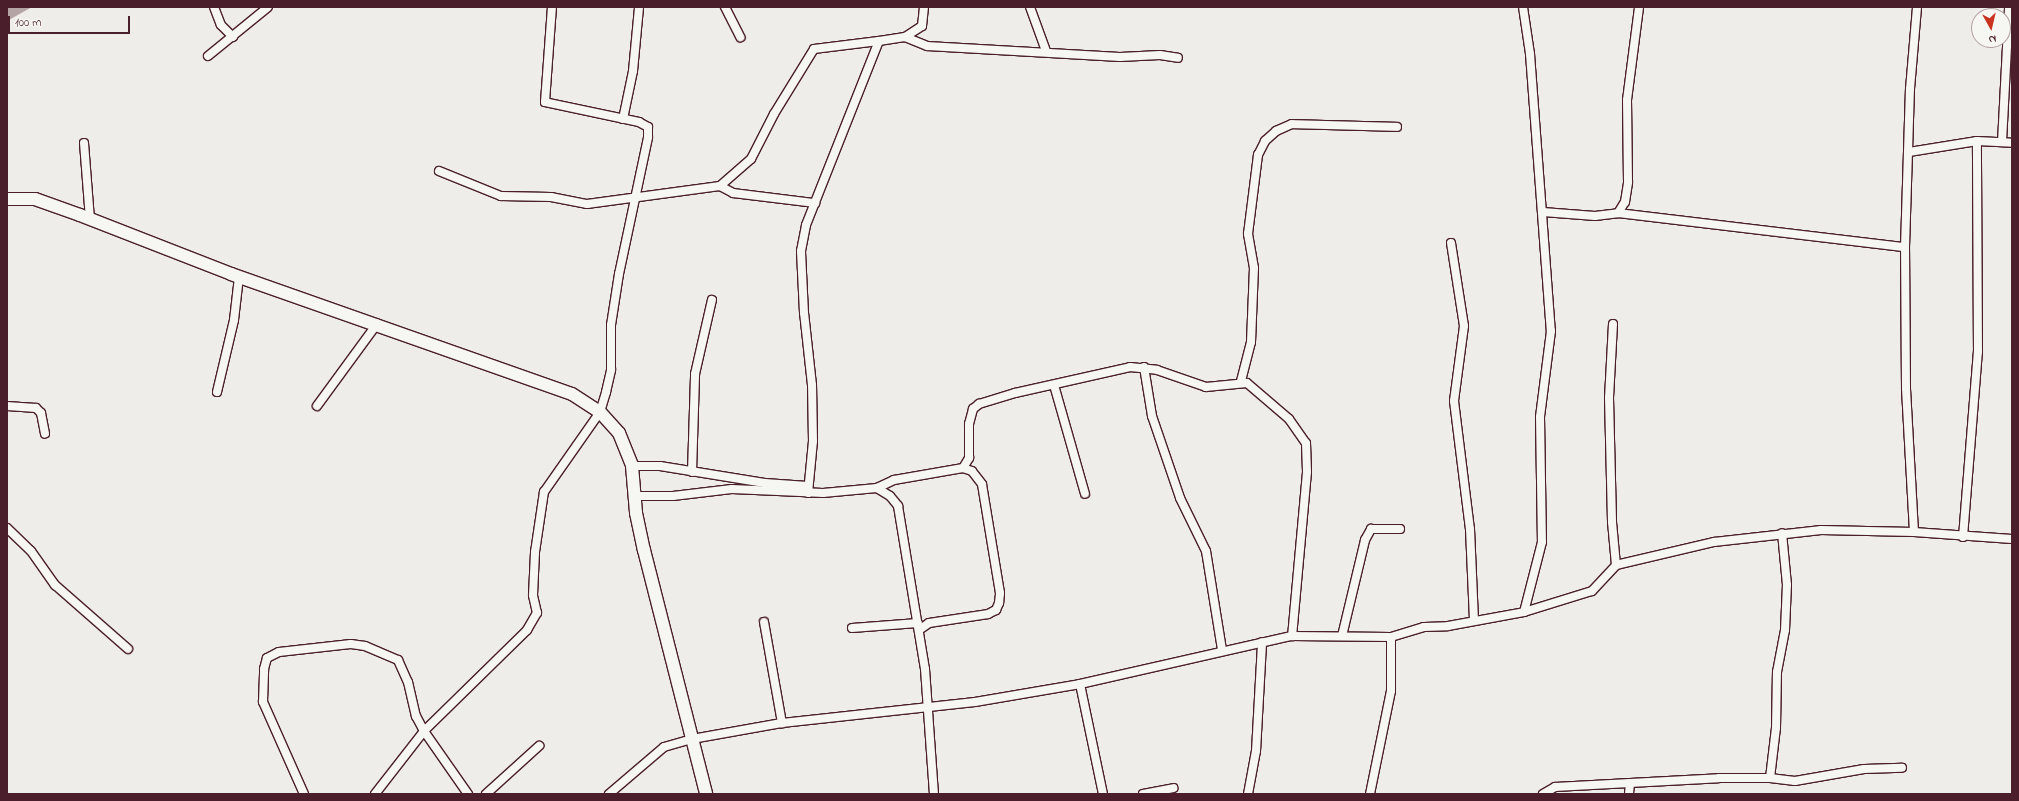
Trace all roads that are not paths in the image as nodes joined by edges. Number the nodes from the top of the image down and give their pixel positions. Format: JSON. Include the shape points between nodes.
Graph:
{"nodes":[{"id":1,"x":214,"y":7,"type":"edge"},
{"id":2,"x":268,"y":7,"type":"edge"},
{"id":3,"x":552,"y":7,"type":"edge"},
{"id":4,"x":639,"y":7,"type":"edge"},
{"id":5,"x":725,"y":7,"type":"edge"},
{"id":6,"x":924,"y":7,"type":"edge"},
{"id":7,"x":1030,"y":7,"type":"edge"},
{"id":8,"x":1523,"y":7,"type":"edge"},
{"id":9,"x":1639,"y":7,"type":"edge"},
{"id":10,"x":1917,"y":7,"type":"edge"},
{"id":11,"x":2009,"y":7,"type":"edge"},
{"id":12,"x":233,"y":37,"type":"junction"},
{"id":13,"x":740,"y":37,"type":"dead end"},
{"id":14,"x":905,"y":37,"type":"junction"},
{"id":15,"x":879,"y":41,"type":"junction"},
{"id":16,"x":1046,"y":51,"type":"junction"},
{"id":17,"x":208,"y":56,"type":"dead end"},
{"id":18,"x":1178,"y":58,"type":"dead end"},
{"id":19,"x":623,"y":119,"type":"junction"},
{"id":20,"x":1397,"y":127,"type":"dead end"},
{"id":21,"x":1977,"y":141,"type":"junction"},
{"id":22,"x":2002,"y":142,"type":"junction"},
{"id":23,"x":84,"y":143,"type":"dead end"},
{"id":24,"x":2012,"y":143,"type":"edge"},
{"id":25,"x":1909,"y":152,"type":"junction"},
{"id":26,"x":440,"y":171,"type":"dead end"},
{"id":27,"x":720,"y":186,"type":"junction"},
{"id":28,"x":636,"y":196,"type":"junction"},
{"id":29,"x":7,"y":199,"type":"edge"},
{"id":30,"x":815,"y":203,"type":"junction"},
{"id":31,"x":1543,"y":212,"type":"junction"},
{"id":32,"x":1618,"y":213,"type":"junction"},
{"id":33,"x":90,"y":219,"type":"junction"},
{"id":34,"x":1451,"y":243,"type":"dead end"},
{"id":35,"x":1905,"y":247,"type":"junction"},
{"id":36,"x":239,"y":277,"type":"junction"},
{"id":37,"x":712,"y":300,"type":"dead end"},
{"id":38,"x":377,"y":324,"type":"junction"},
{"id":39,"x":1613,"y":324,"type":"dead end"},
{"id":40,"x":1144,"y":367,"type":"junction"},
{"id":41,"x":1241,"y":381,"type":"junction"},
{"id":42,"x":1054,"y":385,"type":"junction"},
{"id":43,"x":217,"y":392,"type":"dead end"},
{"id":44,"x":7,"y":406,"type":"edge"},
{"id":45,"x":317,"y":406,"type":"dead end"},
{"id":46,"x":600,"y":412,"type":"junction"},
{"id":47,"x":45,"y":434,"type":"dead end"},
{"id":48,"x":632,"y":466,"type":"junction"},
{"id":49,"x":963,"y":468,"type":"junction"},
{"id":50,"x":692,"y":472,"type":"junction"},
{"id":51,"x":877,"y":488,"type":"junction"},
{"id":52,"x":808,"y":489,"type":"junction"},
{"id":53,"x":1085,"y":494,"type":"dead end"},
{"id":54,"x":636,"y":496,"type":"junction"},
{"id":55,"x":7,"y":528,"type":"edge"},
{"id":56,"x":1400,"y":529,"type":"dead end"},
{"id":57,"x":1914,"y":532,"type":"junction"},
{"id":58,"x":1782,"y":533,"type":"junction"},
{"id":59,"x":1962,"y":537,"type":"junction"},
{"id":60,"x":2012,"y":539,"type":"edge"},
{"id":61,"x":1616,"y":565,"type":"junction"},
{"id":62,"x":1524,"y":612,"type":"junction"},
{"id":63,"x":1474,"y":620,"type":"junction"},
{"id":64,"x":764,"y":622,"type":"dead end"},
{"id":65,"x":918,"y":626,"type":"junction"},
{"id":66,"x":852,"y":628,"type":"dead end"},
{"id":67,"x":1292,"y":636,"type":"junction"},
{"id":68,"x":1342,"y":636,"type":"junction"},
{"id":69,"x":1391,"y":637,"type":"junction"},
{"id":70,"x":1262,"y":642,"type":"junction"},
{"id":71,"x":128,"y":649,"type":"dead end"},
{"id":72,"x":1222,"y":650,"type":"junction"},
{"id":73,"x":1080,"y":684,"type":"junction"},
{"id":74,"x":928,"y":705,"type":"junction"},
{"id":75,"x":782,"y":723,"type":"junction"},
{"id":76,"x":424,"y":731,"type":"junction"},
{"id":77,"x":692,"y":739,"type":"junction"},
{"id":78,"x":539,"y":746,"type":"dead end"},
{"id":79,"x":1902,"y":768,"type":"dead end"},
{"id":80,"x":1770,"y":778,"type":"junction"},
{"id":81,"x":1630,"y":783,"type":"junction"},
{"id":82,"x":1173,"y":788,"type":"dead end"},
{"id":83,"x":304,"y":794,"type":"edge"},
{"id":84,"x":374,"y":794,"type":"edge"},
{"id":85,"x":468,"y":794,"type":"edge"},
{"id":86,"x":486,"y":794,"type":"edge"},
{"id":87,"x":609,"y":794,"type":"edge"},
{"id":88,"x":706,"y":794,"type":"edge"},
{"id":89,"x":934,"y":794,"type":"edge"},
{"id":90,"x":1103,"y":794,"type":"edge"},
{"id":91,"x":1142,"y":794,"type":"edge"},
{"id":92,"x":1248,"y":794,"type":"edge"},
{"id":93,"x":1370,"y":794,"type":"edge"},
{"id":94,"x":1543,"y":794,"type":"edge"},
{"id":95,"x":1629,"y":794,"type":"edge"}],
"edges":[{"from":1,"to":12,"type":"street","via":[[221,25]]},
{"from":2,"to":12,"type":"street"},
{"from":3,"to":19,"type":"street","via":[[545,102]]},
{"from":4,"to":19,"type":"street","via":[[633,71]]},
{"from":5,"to":13,"type":"street"},
{"from":6,"to":14,"type":"street","via":[[922,26]]},
{"from":7,"to":16,"type":"street"},
{"from":8,"to":31,"type":"street","via":[[1530,54]]},
{"from":9,"to":32,"type":"street","via":[[1627,100],[1628,182],[1625,202]]},
{"from":10,"to":25,"type":"street"},
{"from":11,"to":22,"type":"street"},
{"from":12,"to":17,"type":"street"},
{"from":14,"to":15,"type":"street"},
{"from":14,"to":16,"type":"street","via":[[927,46]]},
{"from":15,"to":27,"type":"street","via":[[814,49],[774,114],[751,159]]},
{"from":15,"to":30,"type":"street"},
{"from":16,"to":18,"type":"street","via":[[1120,57],[1160,55]]},
{"from":19,"to":28,"type":"street","via":[[639,122],[648,127]]},
{"from":20,"to":41,"type":"street","via":[[1292,124],[1276,131],[1264,141],[1258,156],[1248,234],[1254,268],[1252,342]]},
{"from":21,"to":22,"type":"street"},
{"from":21,"to":25,"type":"street"},
{"from":21,"to":59,"type":"street","via":[[1978,352]]},
{"from":22,"to":24,"type":"street"},
{"from":23,"to":33,"type":"street"},
{"from":25,"to":35,"type":"street"},
{"from":26,"to":28,"type":"street","via":[[501,196],[551,197],[587,204]]},
{"from":27,"to":28,"type":"street"},
{"from":27,"to":30,"type":"street","via":[[732,193]]},
{"from":28,"to":46,"type":"street","via":[[611,325],[611,370]]},
{"from":29,"to":33,"type":"street","via":[[34,199]]},
{"from":30,"to":52,"type":"street","via":[[806,225],[801,252],[804,313],[812,385],[813,441]]},
{"from":31,"to":32,"type":"street","via":[[1595,216]]},
{"from":31,"to":62,"type":"street","via":[[1551,331],[1540,417],[1542,542]]},
{"from":32,"to":35,"type":"street"},
{"from":33,"to":36,"type":"street"},
{"from":34,"to":63,"type":"street","via":[[1464,326],[1454,401],[1470,529]]},
{"from":35,"to":57,"type":"street","via":[[1906,388]]},
{"from":36,"to":38,"type":"street"},
{"from":36,"to":43,"type":"street","via":[[234,320]]},
{"from":37,"to":50,"type":"street","via":[[695,374]]},
{"from":38,"to":45,"type":"street"},
{"from":38,"to":46,"type":"street","via":[[572,394]]},
{"from":39,"to":61,"type":"street","via":[[1609,398],[1612,522]]},
{"from":40,"to":41,"type":"street","via":[[1206,387]]},
{"from":40,"to":42,"type":"street","via":[[1130,367]]},
{"from":40,"to":72,"type":"street","via":[[1152,416],[1180,498],[1206,551]]},
{"from":41,"to":67,"type":"street","via":[[1247,383],[1289,418],[1306,443],[1307,472]]},
{"from":42,"to":49,"type":"street","via":[[1015,393],[979,404],[973,409],[969,424],[969,458]]},
{"from":42,"to":53,"type":"street"},
{"from":44,"to":47,"type":"street","via":[[36,408],[40,413]]},
{"from":46,"to":48,"type":"street","via":[[619,434]]},
{"from":46,"to":76,"type":"street","via":[[544,492],[535,552],[533,595],[537,613],[527,630]]},
{"from":48,"to":50,"type":"street","via":[[660,466]]},
{"from":48,"to":54,"type":"street"},
{"from":49,"to":51,"type":"street","via":[[894,480]]},
{"from":49,"to":65,"type":"street","via":[[972,471],[982,484],[1000,593],[999,603],[996,610],[988,614]]},
{"from":50,"to":52,"type":"street"},
{"from":51,"to":52,"type":"street"},
{"from":51,"to":65,"type":"street","via":[[890,496],[898,506]]},
{"from":52,"to":54,"type":"street","via":[[732,489],[673,496]]},
{"from":54,"to":77,"type":"street","via":[[644,550]]},
{"from":55,"to":71,"type":"street","via":[[31,551],[56,585]]},
{"from":56,"to":68,"type":"street","via":[[1371,529],[1365,540]]},
{"from":57,"to":58,"type":"street","via":[[1821,530]]},
{"from":57,"to":59,"type":"street"},
{"from":58,"to":61,"type":"street","via":[[1714,542]]},
{"from":58,"to":80,"type":"street","via":[[1787,585],[1785,630],[1777,672],[1776,728]]},
{"from":59,"to":60,"type":"street"},
{"from":61,"to":62,"type":"street","via":[[1592,591]]},
{"from":62,"to":63,"type":"street"},
{"from":63,"to":69,"type":"street","via":[[1448,626],[1424,627]]},
{"from":64,"to":75,"type":"street"},
{"from":65,"to":66,"type":"street"},
{"from":65,"to":74,"type":"street","via":[[926,669]]},
{"from":67,"to":68,"type":"street"},
{"from":67,"to":70,"type":"street"},
{"from":68,"to":69,"type":"street"},
{"from":69,"to":93,"type":"street","via":[[1391,692]]},
{"from":70,"to":72,"type":"street"},
{"from":70,"to":92,"type":"street","via":[[1256,751]]},
{"from":72,"to":73,"type":"street"},
{"from":73,"to":74,"type":"street","via":[[975,702]]},
{"from":73,"to":90,"type":"street"},
{"from":74,"to":75,"type":"street","via":[[845,718]]},
{"from":74,"to":89,"type":"street"},
{"from":75,"to":77,"type":"street"},
{"from":76,"to":83,"type":"street","via":[[416,716],[398,660],[387,654],[351,644],[279,652],[267,658],[263,702]]},
{"from":76,"to":84,"type":"street"},
{"from":76,"to":85,"type":"street"},
{"from":77,"to":87,"type":"street","via":[[664,747]]},
{"from":77,"to":88,"type":"street"},
{"from":78,"to":86,"type":"street"},
{"from":79,"to":80,"type":"street","via":[[1864,769],[1795,780]]},
{"from":80,"to":81,"type":"street"},
{"from":81,"to":94,"type":"street","via":[[1556,787]]},
{"from":81,"to":95,"type":"street"},
{"from":82,"to":91,"type":"street"}]}
